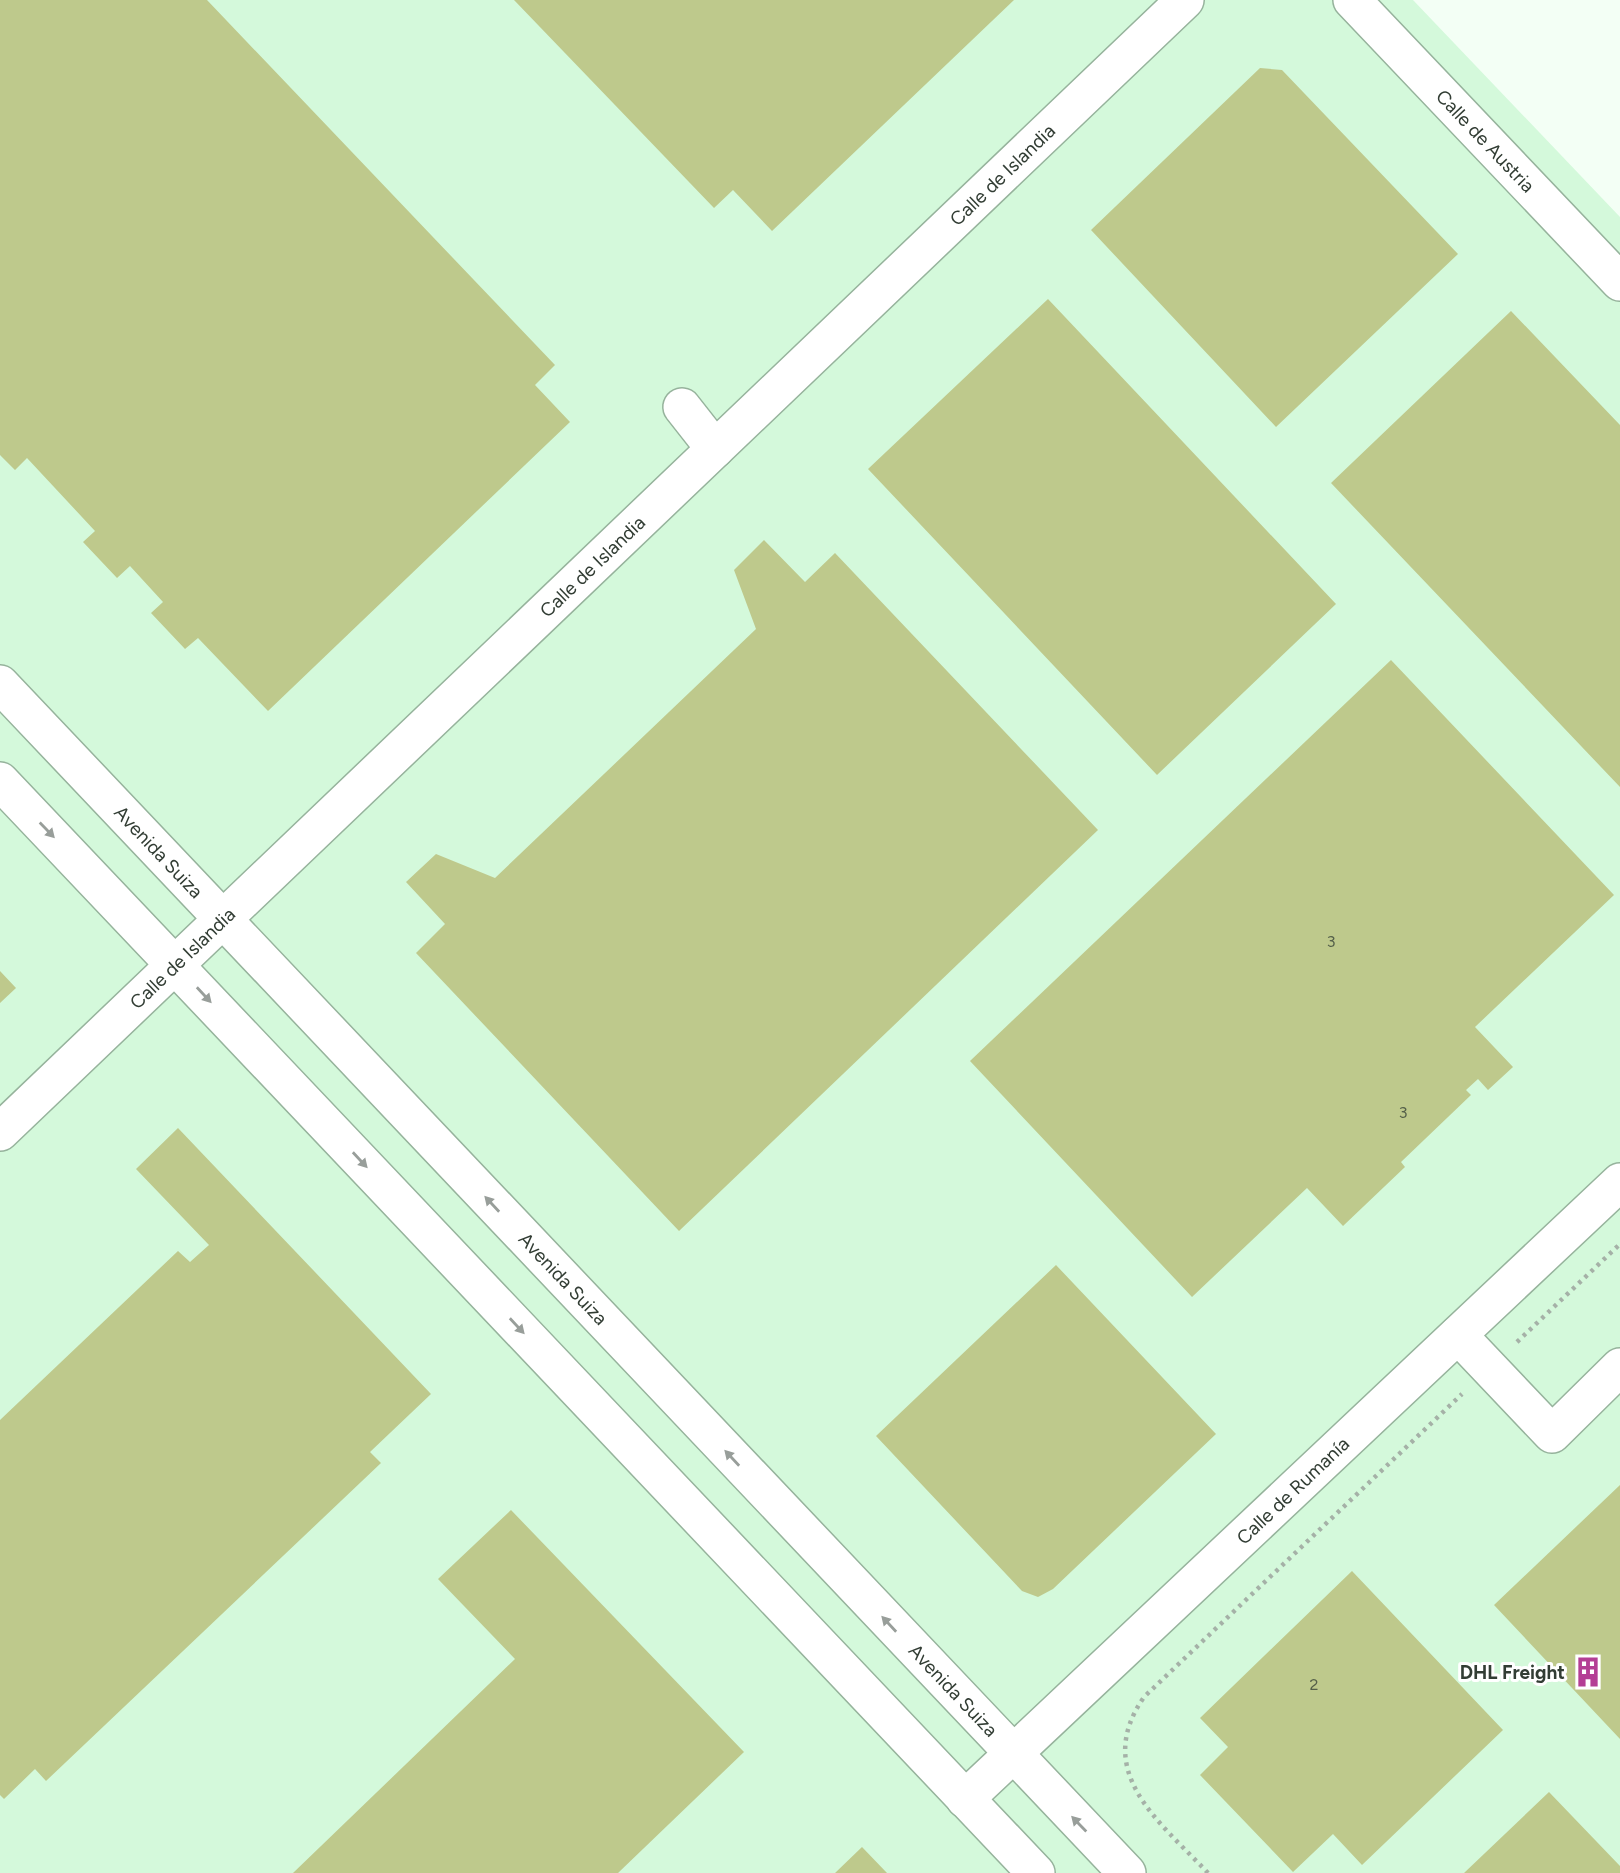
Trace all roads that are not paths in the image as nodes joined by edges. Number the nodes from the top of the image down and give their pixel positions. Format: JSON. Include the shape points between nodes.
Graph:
{"nodes":[{"id":1,"x":1185,"y":0,"type":"edge"},
{"id":2,"x":1352,"y":0,"type":"edge"},
{"id":3,"x":1620,"y":282,"type":"edge"},
{"id":4,"x":682,"y":407,"type":"dead end"},
{"id":5,"x":715,"y":449,"type":"junction"},
{"id":6,"x":0,"y":684,"type":"edge"},
{"id":7,"x":0,"y":781,"type":"edge"},
{"id":8,"x":223,"y":919,"type":"junction"},
{"id":9,"x":176,"y":965,"type":"junction"},
{"id":10,"x":0,"y":1132,"type":"edge"},
{"id":11,"x":1620,"y":1182,"type":"edge"},
{"id":12,"x":1458,"y":1335,"type":"junction"},
{"id":13,"x":1620,"y":1367,"type":"edge"},
{"id":14,"x":1013,"y":1755,"type":"junction"},
{"id":15,"x":965,"y":1800,"type":"junction"},
{"id":16,"x":1035,"y":1873,"type":"edge"},
{"id":17,"x":1127,"y":1873,"type":"edge"}],
"edges":[{"from":1,"to":5,"type":"street","name":"Calle de Islandia"},
{"from":2,"to":3,"type":"street","name":"Calle de Austria"},
{"from":4,"to":5,"type":"street"},
{"from":5,"to":8,"type":"street","name":"Calle de Islandia"},
{"from":6,"to":8,"type":"street","name":"Avenida Suiza"},
{"from":7,"to":9,"type":"street","one_way":true},
{"from":8,"to":9,"type":"street","name":"Calle de Islandia"},
{"from":14,"to":8,"type":"street","name":"Avenida Suiza","one_way":true},
{"from":9,"to":10,"type":"street","name":"Calle de Islandia"},
{"from":9,"to":15,"type":"street","one_way":true},
{"from":11,"to":12,"type":"street","name":"Calle de Rumanía"},
{"from":12,"to":13,"type":"street","via":[[1552,1434]]},
{"from":12,"to":14,"type":"street","name":"Calle de Rumanía"},
{"from":14,"to":15,"type":"street","name":"Calle de Rumanía"},
{"from":17,"to":14,"type":"street","name":"Avenida Suiza","one_way":true},
{"from":15,"to":16,"type":"street"}]}
